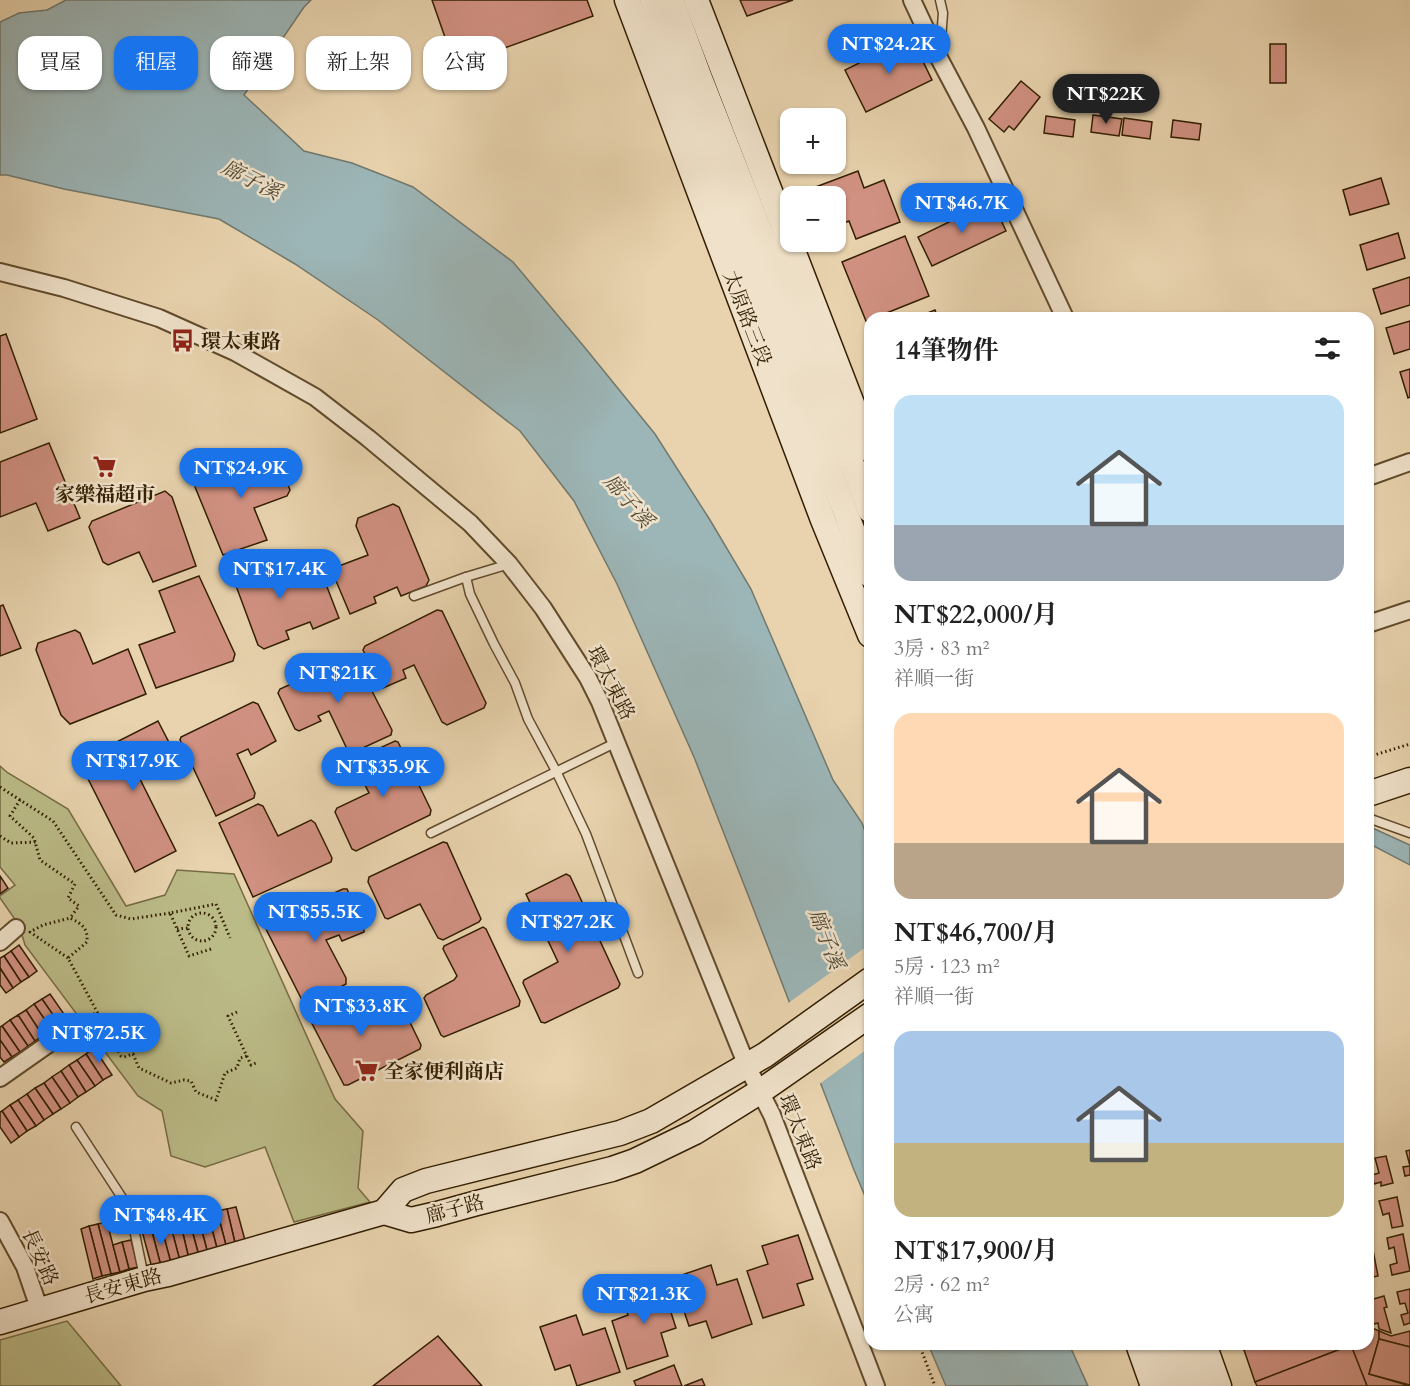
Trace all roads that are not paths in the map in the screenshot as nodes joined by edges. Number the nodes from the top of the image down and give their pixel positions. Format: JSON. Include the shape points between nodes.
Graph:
{"nodes":[{"id":1,"x":627,"y":0,"type":"edge"},
{"id":2,"x":652,"y":0,"type":"edge"},
{"id":3,"x":671,"y":0,"type":"edge"},
{"id":4,"x":696,"y":0,"type":"edge"},
{"id":5,"x":912,"y":0,"type":"edge"},
{"id":6,"x":940,"y":0,"type":"edge"},
{"id":7,"x":939,"y":58,"type":"junction"},
{"id":8,"x":0,"y":273,"type":"edge"},
{"id":9,"x":1062,"y":312,"type":"edge"},
{"id":10,"x":864,"y":434,"type":"edge"},
{"id":11,"x":1410,"y":462,"type":"edge"},
{"id":12,"x":1374,"y":475,"type":"edge"},
{"id":13,"x":864,"y":495,"type":"edge"},
{"id":14,"x":864,"y":560,"type":"edge"},
{"id":15,"x":509,"y":564,"type":"junction"},
{"id":16,"x":466,"y":577,"type":"junction"},
{"id":17,"x":414,"y":596,"type":"dead end"},
{"id":18,"x":1410,"y":610,"type":"edge"},
{"id":19,"x":864,"y":620,"type":"edge"},
{"id":20,"x":1374,"y":622,"type":"edge"},
{"id":21,"x":617,"y":742,"type":"junction"},
{"id":22,"x":1410,"y":763,"type":"edge"},
{"id":23,"x":556,"y":771,"type":"junction"},
{"id":24,"x":1374,"y":775,"type":"edge"},
{"id":25,"x":1410,"y":780,"type":"edge"},
{"id":26,"x":1374,"y":792,"type":"edge"},
{"id":27,"x":1374,"y":820,"type":"edge"},
{"id":28,"x":431,"y":833,"type":"dead end"},
{"id":29,"x":1410,"y":833,"type":"edge"},
{"id":30,"x":16,"y":928,"type":"dead end"},
{"id":31,"x":0,"y":942,"type":"edge"},
{"id":32,"x":638,"y":973,"type":"dead end"},
{"id":33,"x":864,"y":984,"type":"edge"},
{"id":34,"x":864,"y":1019,"type":"edge"},
{"id":35,"x":74,"y":1026,"type":"dead end"},
{"id":36,"x":756,"y":1060,"type":"junction"},
{"id":37,"x":0,"y":1078,"type":"edge"},
{"id":38,"x":769,"y":1086,"type":"junction"},
{"id":39,"x":76,"y":1128,"type":"dead end"},
{"id":40,"x":384,"y":1212,"type":"junction"},
{"id":41,"x":0,"y":1221,"type":"edge"},
{"id":42,"x":144,"y":1279,"type":"junction"},
{"id":43,"x":40,"y":1311,"type":"junction"},
{"id":44,"x":0,"y":1322,"type":"edge"},
{"id":45,"x":1140,"y":1350,"type":"edge"},
{"id":46,"x":1163,"y":1350,"type":"edge"},
{"id":47,"x":1185,"y":1350,"type":"edge"},
{"id":48,"x":1206,"y":1350,"type":"edge"},
{"id":49,"x":876,"y":1386,"type":"edge"},
{"id":50,"x":1153,"y":1386,"type":"edge"},
{"id":51,"x":1177,"y":1386,"type":"edge"},
{"id":52,"x":1198,"y":1386,"type":"edge"},
{"id":53,"x":1219,"y":1386,"type":"edge"}],
"edges":[{"from":1,"to":19,"type":"main road","name":"太原路三段"},
{"from":2,"to":14,"type":"main road","name":"太原路三段"},
{"from":3,"to":13,"type":"main road"},
{"from":4,"to":10,"type":"main road"},
{"from":5,"to":7,"type":"street"},
{"from":6,"to":7,"type":"lane","via":[[944,13]]},
{"from":7,"to":9,"type":"street"},
{"from":8,"to":15,"type":"street","name":"環太東路","via":[[159,318],[236,352],[284,379],[368,438],[470,523]]},
{"from":11,"to":12,"type":"street"},
{"from":15,"to":16,"type":"lane"},
{"from":15,"to":21,"type":"street","name":"環太東路","via":[[588,678]]},
{"from":16,"to":17,"type":"lane"},
{"from":16,"to":23,"type":"lane","via":[[470,594]]},
{"from":18,"to":20,"type":"street"},
{"from":21,"to":23,"type":"lane"},
{"from":21,"to":36,"type":"street","name":"環太東路"},
{"from":22,"to":24,"type":"main road"},
{"from":23,"to":28,"type":"lane"},
{"from":23,"to":32,"type":"lane","via":[[595,853]]},
{"from":25,"to":26,"type":"main road"},
{"from":27,"to":29,"type":"lane"},
{"from":30,"to":31,"type":"street"},
{"from":33,"to":36,"type":"main road","name":"廍子路"},
{"from":34,"to":38,"type":"main road","name":"廍子路"},
{"from":35,"to":37,"type":"street"},
{"from":36,"to":38,"type":"street","name":"環太東路"},
{"from":36,"to":40,"type":"main road","name":"廍子路","via":[[651,1121],[620,1134],[426,1181],[403,1190]]},
{"from":38,"to":40,"type":"main road","name":"廍子路","via":[[695,1132],[612,1169],[411,1220]]},
{"from":38,"to":49,"type":"street","name":"環太東路","via":[[772,1115]]},
{"from":39,"to":42,"type":"lane","via":[[130,1210]]},
{"from":40,"to":42,"type":"main road","name":"長安東路"},
{"from":41,"to":43,"type":"street","name":"長安路","via":[[25,1267]]},
{"from":42,"to":43,"type":"main road","name":"長安東路"},
{"from":43,"to":44,"type":"main road","name":"長安東路"},
{"from":45,"to":50,"type":"main road"},
{"from":46,"to":51,"type":"main road"},
{"from":47,"to":52,"type":"main road"},
{"from":48,"to":53,"type":"main road"}]}
